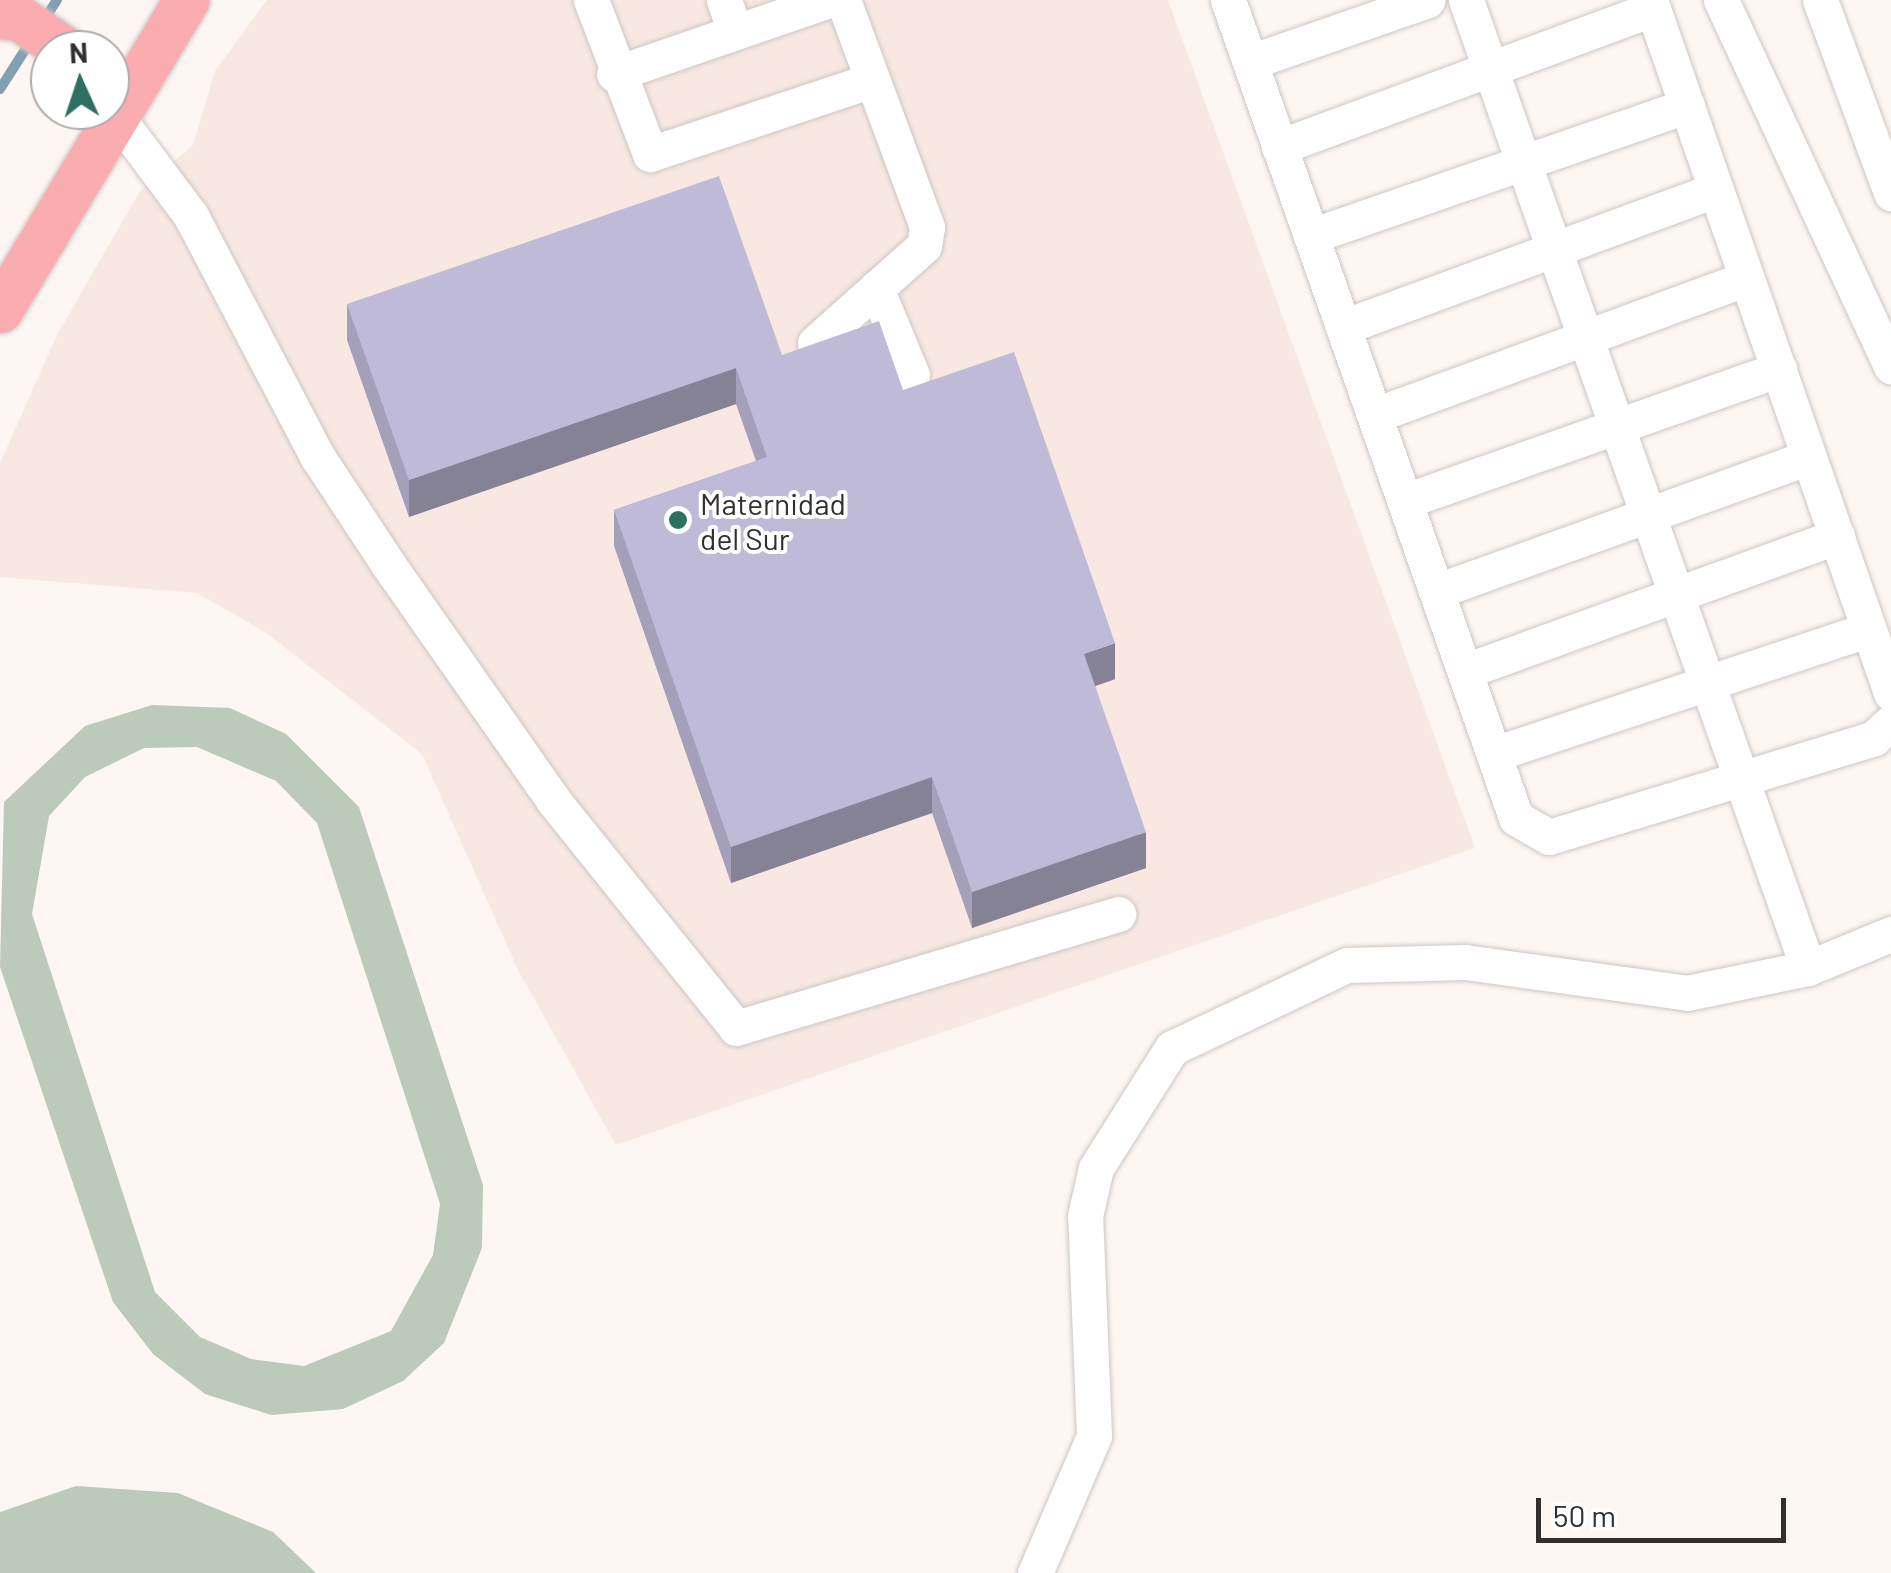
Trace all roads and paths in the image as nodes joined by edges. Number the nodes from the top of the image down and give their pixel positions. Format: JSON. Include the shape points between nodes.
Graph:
{"nodes":[{"id":1,"x":186,"y":0,"type":"edge"},
{"id":2,"x":591,"y":0,"type":"edge"},
{"id":3,"x":829,"y":0,"type":"edge"},
{"id":4,"x":843,"y":0,"type":"edge"},
{"id":5,"x":1228,"y":0,"type":"edge"},
{"id":6,"x":1428,"y":0,"type":"edge"},
{"id":7,"x":1466,"y":0,"type":"edge"},
{"id":8,"x":1721,"y":0,"type":"edge"},
{"id":9,"x":1820,"y":0,"type":"edge"},
{"id":10,"x":1652,"y":5,"type":"edge"},
{"id":11,"x":0,"y":16,"type":"edge"},
{"id":12,"x":729,"y":16,"type":"edge"},
{"id":13,"x":37,"y":30,"type":"edge"},
{"id":14,"x":1250,"y":62,"type":"junction"},
{"id":15,"x":614,"y":74,"type":"junction"},
{"id":16,"x":1492,"y":74,"type":"junction"},
{"id":17,"x":130,"y":80,"type":"edge"},
{"id":18,"x":870,"y":81,"type":"junction"},
{"id":19,"x":1687,"y":106,"type":"junction"},
{"id":20,"x":96,"y":130,"type":"edge"},
{"id":21,"x":105,"y":130,"type":"edge"},
{"id":22,"x":1280,"y":147,"type":"junction"},
{"id":23,"x":1524,"y":164,"type":"junction"},
{"id":24,"x":1716,"y":190,"type":"junction"},
{"id":25,"x":1891,"y":193,"type":"edge"},
{"id":26,"x":1311,"y":236,"type":"junction"},
{"id":27,"x":1555,"y":251,"type":"junction"},
{"id":28,"x":1747,"y":278,"type":"junction"},
{"id":29,"x":876,"y":288,"type":"junction"},
{"id":30,"x":0,"y":310,"type":"edge"},
{"id":31,"x":1343,"y":327,"type":"junction"},
{"id":32,"x":1587,"y":339,"type":"junction"},
{"id":33,"x":815,"y":343,"type":"edge"},
{"id":34,"x":1891,"y":366,"type":"edge"},
{"id":35,"x":1778,"y":369,"type":"junction"},
{"id":36,"x":912,"y":375,"type":"dead end"},
{"id":37,"x":1375,"y":415,"type":"junction"},
{"id":38,"x":1617,"y":424,"type":"junction"},
{"id":39,"x":1809,"y":457,"type":"junction"},
{"id":40,"x":1405,"y":500,"type":"junction"},
{"id":41,"x":1648,"y":510,"type":"junction"},
{"id":42,"x":1837,"y":536,"type":"junction"},
{"id":43,"x":1436,"y":590,"type":"junction"},
{"id":44,"x":1679,"y":598,"type":"junction"},
{"id":45,"x":1869,"y":629,"type":"junction"},
{"id":46,"x":1465,"y":671,"type":"junction"},
{"id":47,"x":1709,"y":682,"type":"junction"},
{"id":48,"x":1891,"y":692,"type":"edge"},
{"id":49,"x":1891,"y":722,"type":"edge"},
{"id":50,"x":1494,"y":754,"type":"junction"},
{"id":51,"x":1743,"y":778,"type":"junction"},
{"id":52,"x":1118,"y":914,"type":"dead end"},
{"id":53,"x":1891,"y":934,"type":"edge"},
{"id":54,"x":1808,"y":968,"type":"junction"},
{"id":55,"x":1035,"y":1573,"type":"edge"}],
"edges":[{"from":1,"to":17,"type":"main road"},
{"from":2,"to":15,"type":"street"},
{"from":3,"to":12,"type":"street"},
{"from":4,"to":18,"type":"street"},
{"from":5,"to":14,"type":"street"},
{"from":6,"to":14,"type":"street"},
{"from":7,"to":16,"type":"street"},
{"from":8,"to":34,"type":"street"},
{"from":9,"to":25,"type":"street"},
{"from":10,"to":16,"type":"street"},
{"from":10,"to":19,"type":"street"},
{"from":11,"to":13,"type":"main road","via":[[20,18]]},
{"from":12,"to":15,"type":"street"},
{"from":14,"to":22,"type":"street"},
{"from":15,"to":18,"type":"street","via":[[650,154]]},
{"from":16,"to":22,"type":"street"},
{"from":16,"to":23,"type":"street"},
{"from":18,"to":29,"type":"street","via":[[927,227],[924,246]]},
{"from":19,"to":23,"type":"street"},
{"from":19,"to":24,"type":"street"},
{"from":20,"to":30,"type":"main road"},
{"from":21,"to":52,"type":"street","via":[[191,216],[317,456],[388,564],[554,800],[736,1028]]},
{"from":22,"to":26,"type":"street"},
{"from":23,"to":26,"type":"street"},
{"from":23,"to":27,"type":"street"},
{"from":24,"to":27,"type":"street"},
{"from":24,"to":28,"type":"street"},
{"from":26,"to":31,"type":"street"},
{"from":27,"to":31,"type":"street"},
{"from":27,"to":32,"type":"street"},
{"from":28,"to":32,"type":"street"},
{"from":28,"to":35,"type":"street"},
{"from":29,"to":33,"type":"street"},
{"from":29,"to":36,"type":"street"},
{"from":31,"to":37,"type":"street"},
{"from":32,"to":37,"type":"street"},
{"from":32,"to":38,"type":"street"},
{"from":35,"to":38,"type":"street"},
{"from":35,"to":39,"type":"street"},
{"from":37,"to":40,"type":"street"},
{"from":38,"to":40,"type":"street"},
{"from":38,"to":41,"type":"street"},
{"from":39,"to":41,"type":"street"},
{"from":39,"to":42,"type":"street"},
{"from":40,"to":43,"type":"street"},
{"from":41,"to":43,"type":"street"},
{"from":41,"to":44,"type":"street"},
{"from":42,"to":44,"type":"street"},
{"from":42,"to":45,"type":"street"},
{"from":43,"to":46,"type":"street"},
{"from":44,"to":46,"type":"street"},
{"from":44,"to":47,"type":"street"},
{"from":45,"to":47,"type":"street"},
{"from":45,"to":48,"type":"street"},
{"from":46,"to":50,"type":"street"},
{"from":47,"to":50,"type":"street"},
{"from":47,"to":51,"type":"street"},
{"from":49,"to":51,"type":"street","via":[[1874,738]]},
{"from":50,"to":51,"type":"street","via":[[1516,818],[1549,837]]},
{"from":51,"to":54,"type":"street"},
{"from":53,"to":54,"type":"street"},
{"from":54,"to":55,"type":"street","via":[[1687,993],[1465,962],[1347,965],[1172,1048],[1096,1168],[1085,1216],[1094,1436]]}]}
